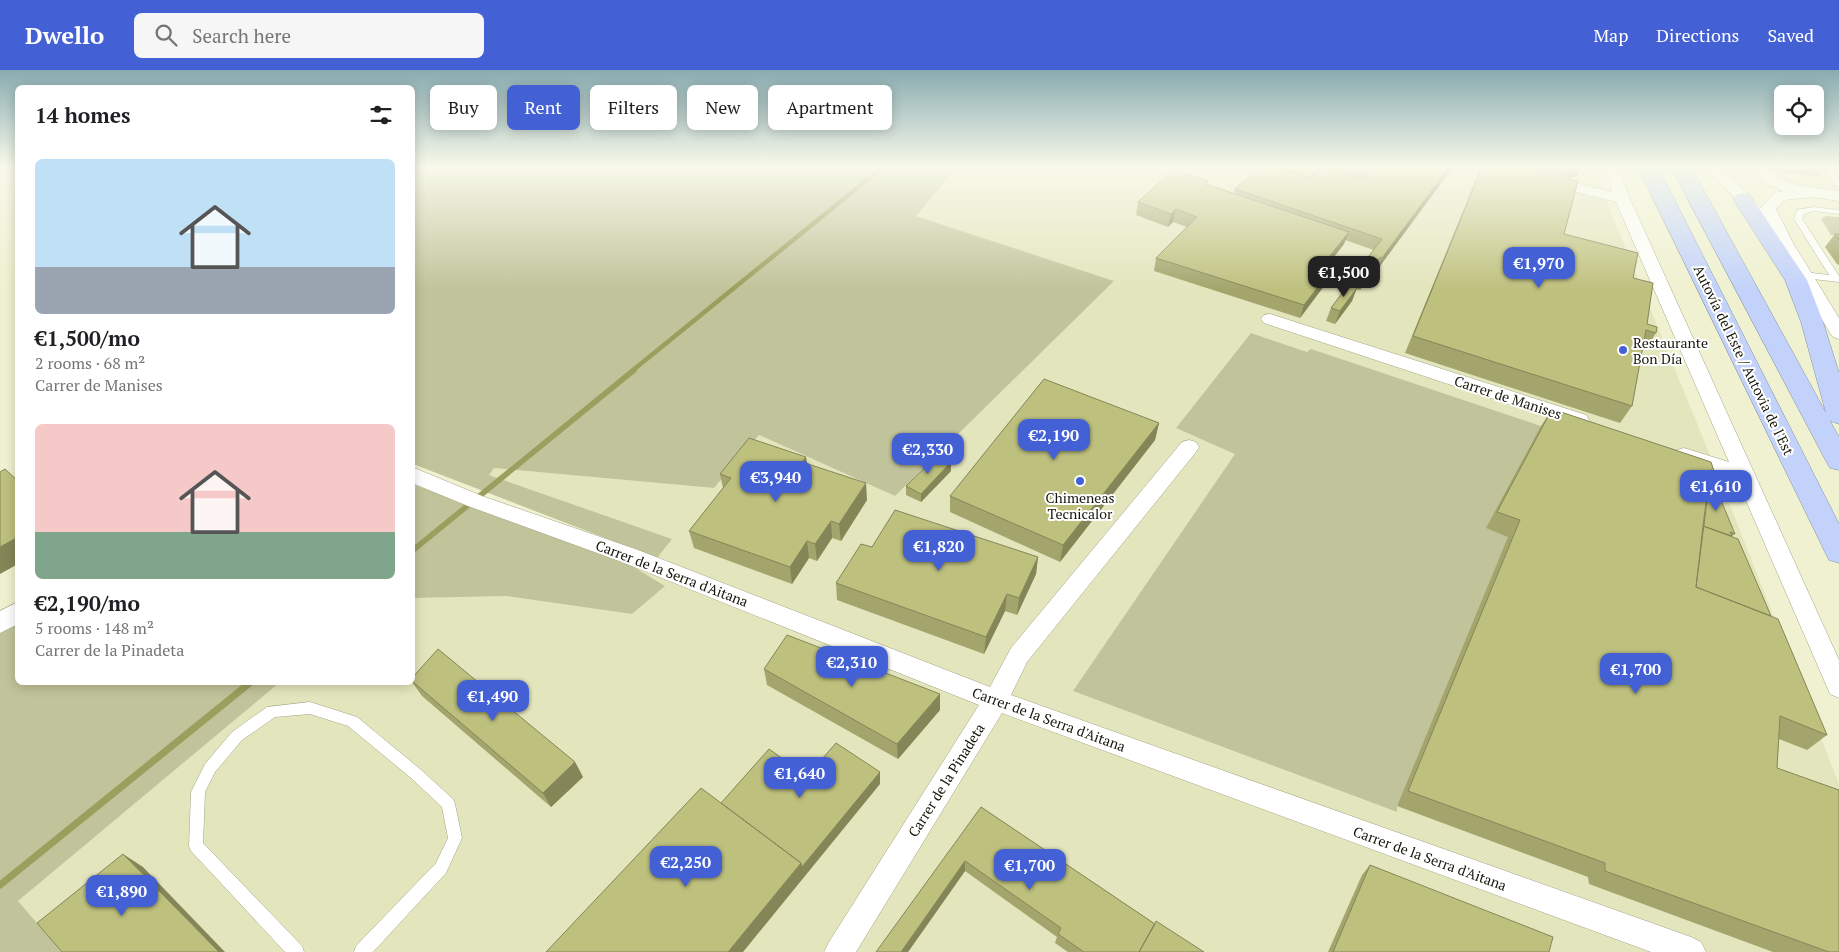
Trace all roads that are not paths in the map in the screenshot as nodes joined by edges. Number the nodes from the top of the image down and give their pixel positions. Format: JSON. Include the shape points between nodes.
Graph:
{"nodes":[{"id":1,"x":1626,"y":208,"type":"edge"},
{"id":2,"x":1668,"y":208,"type":"edge"},
{"id":3,"x":1703,"y":208,"type":"edge"},
{"id":4,"x":1749,"y":208,"type":"edge"},
{"id":5,"x":1752,"y":208,"type":"edge"},
{"id":6,"x":1768,"y":208,"type":"edge"},
{"id":7,"x":1839,"y":212,"type":"edge"},
{"id":8,"x":1786,"y":243,"type":"junction"},
{"id":9,"x":1804,"y":276,"type":"junction"},
{"id":10,"x":1838,"y":279,"type":"edge"},
{"id":11,"x":1270,"y":320,"type":"dead end"},
{"id":12,"x":1839,"y":334,"type":"edge"},
{"id":13,"x":1839,"y":415,"type":"edge"},
{"id":14,"x":1596,"y":426,"type":"edge"},
{"id":15,"x":1189,"y":447,"type":"dead end"},
{"id":16,"x":1671,"y":450,"type":"edge"},
{"id":17,"x":1839,"y":461,"type":"edge"},
{"id":18,"x":415,"y":475,"type":"edge"},
{"id":19,"x":1745,"y":475,"type":"junction"},
{"id":20,"x":1839,"y":552,"type":"edge"},
{"id":21,"x":15,"y":613,"type":"edge"},
{"id":22,"x":0,"y":623,"type":"edge"},
{"id":23,"x":1839,"y":687,"type":"edge"},
{"id":24,"x":996,"y":700,"type":"junction"},
{"id":25,"x":296,"y":952,"type":"edge"},
{"id":26,"x":362,"y":952,"type":"edge"},
{"id":27,"x":838,"y":952,"type":"edge"},
{"id":28,"x":1691,"y":952,"type":"edge"}],
"edges":[{"from":1,"to":19,"type":"street"},
{"from":2,"to":20,"type":"highway","name":"Autovía del Este / Autovia de l'Est"},
{"from":3,"to":17,"type":"highway"},
{"from":4,"to":13,"type":"highway","via":[[1796,280]]},
{"from":5,"to":8,"type":"street"},
{"from":6,"to":8,"type":"street"},
{"from":7,"to":10,"type":"lane","via":[[1813,209],[1800,212],[1798,219]]},
{"from":8,"to":9,"type":"street"},
{"from":9,"to":10,"type":"lane"},
{"from":9,"to":12,"type":"street"},
{"from":11,"to":14,"type":"street","name":"Carrer de Manises"},
{"from":15,"to":24,"type":"street","name":"Carrer de la Pinadeta","via":[[1019,655]]},
{"from":16,"to":19,"type":"street"},
{"from":18,"to":24,"type":"street","name":"Carrer de la Serra d'Aitana"},
{"from":19,"to":23,"type":"street"},
{"from":21,"to":22,"type":"street"},
{"from":24,"to":27,"type":"street","name":"Carrer de la Pinadeta"},
{"from":24,"to":28,"type":"street","name":"Carrer de la Serra d'Aitana"},
{"from":25,"to":26,"type":"lane","via":[[196,846],[196,818],[198,792],[210,768],[237,736],[272,711],[310,708],[352,721],[415,772],[448,804],[455,838],[441,868]]}]}
